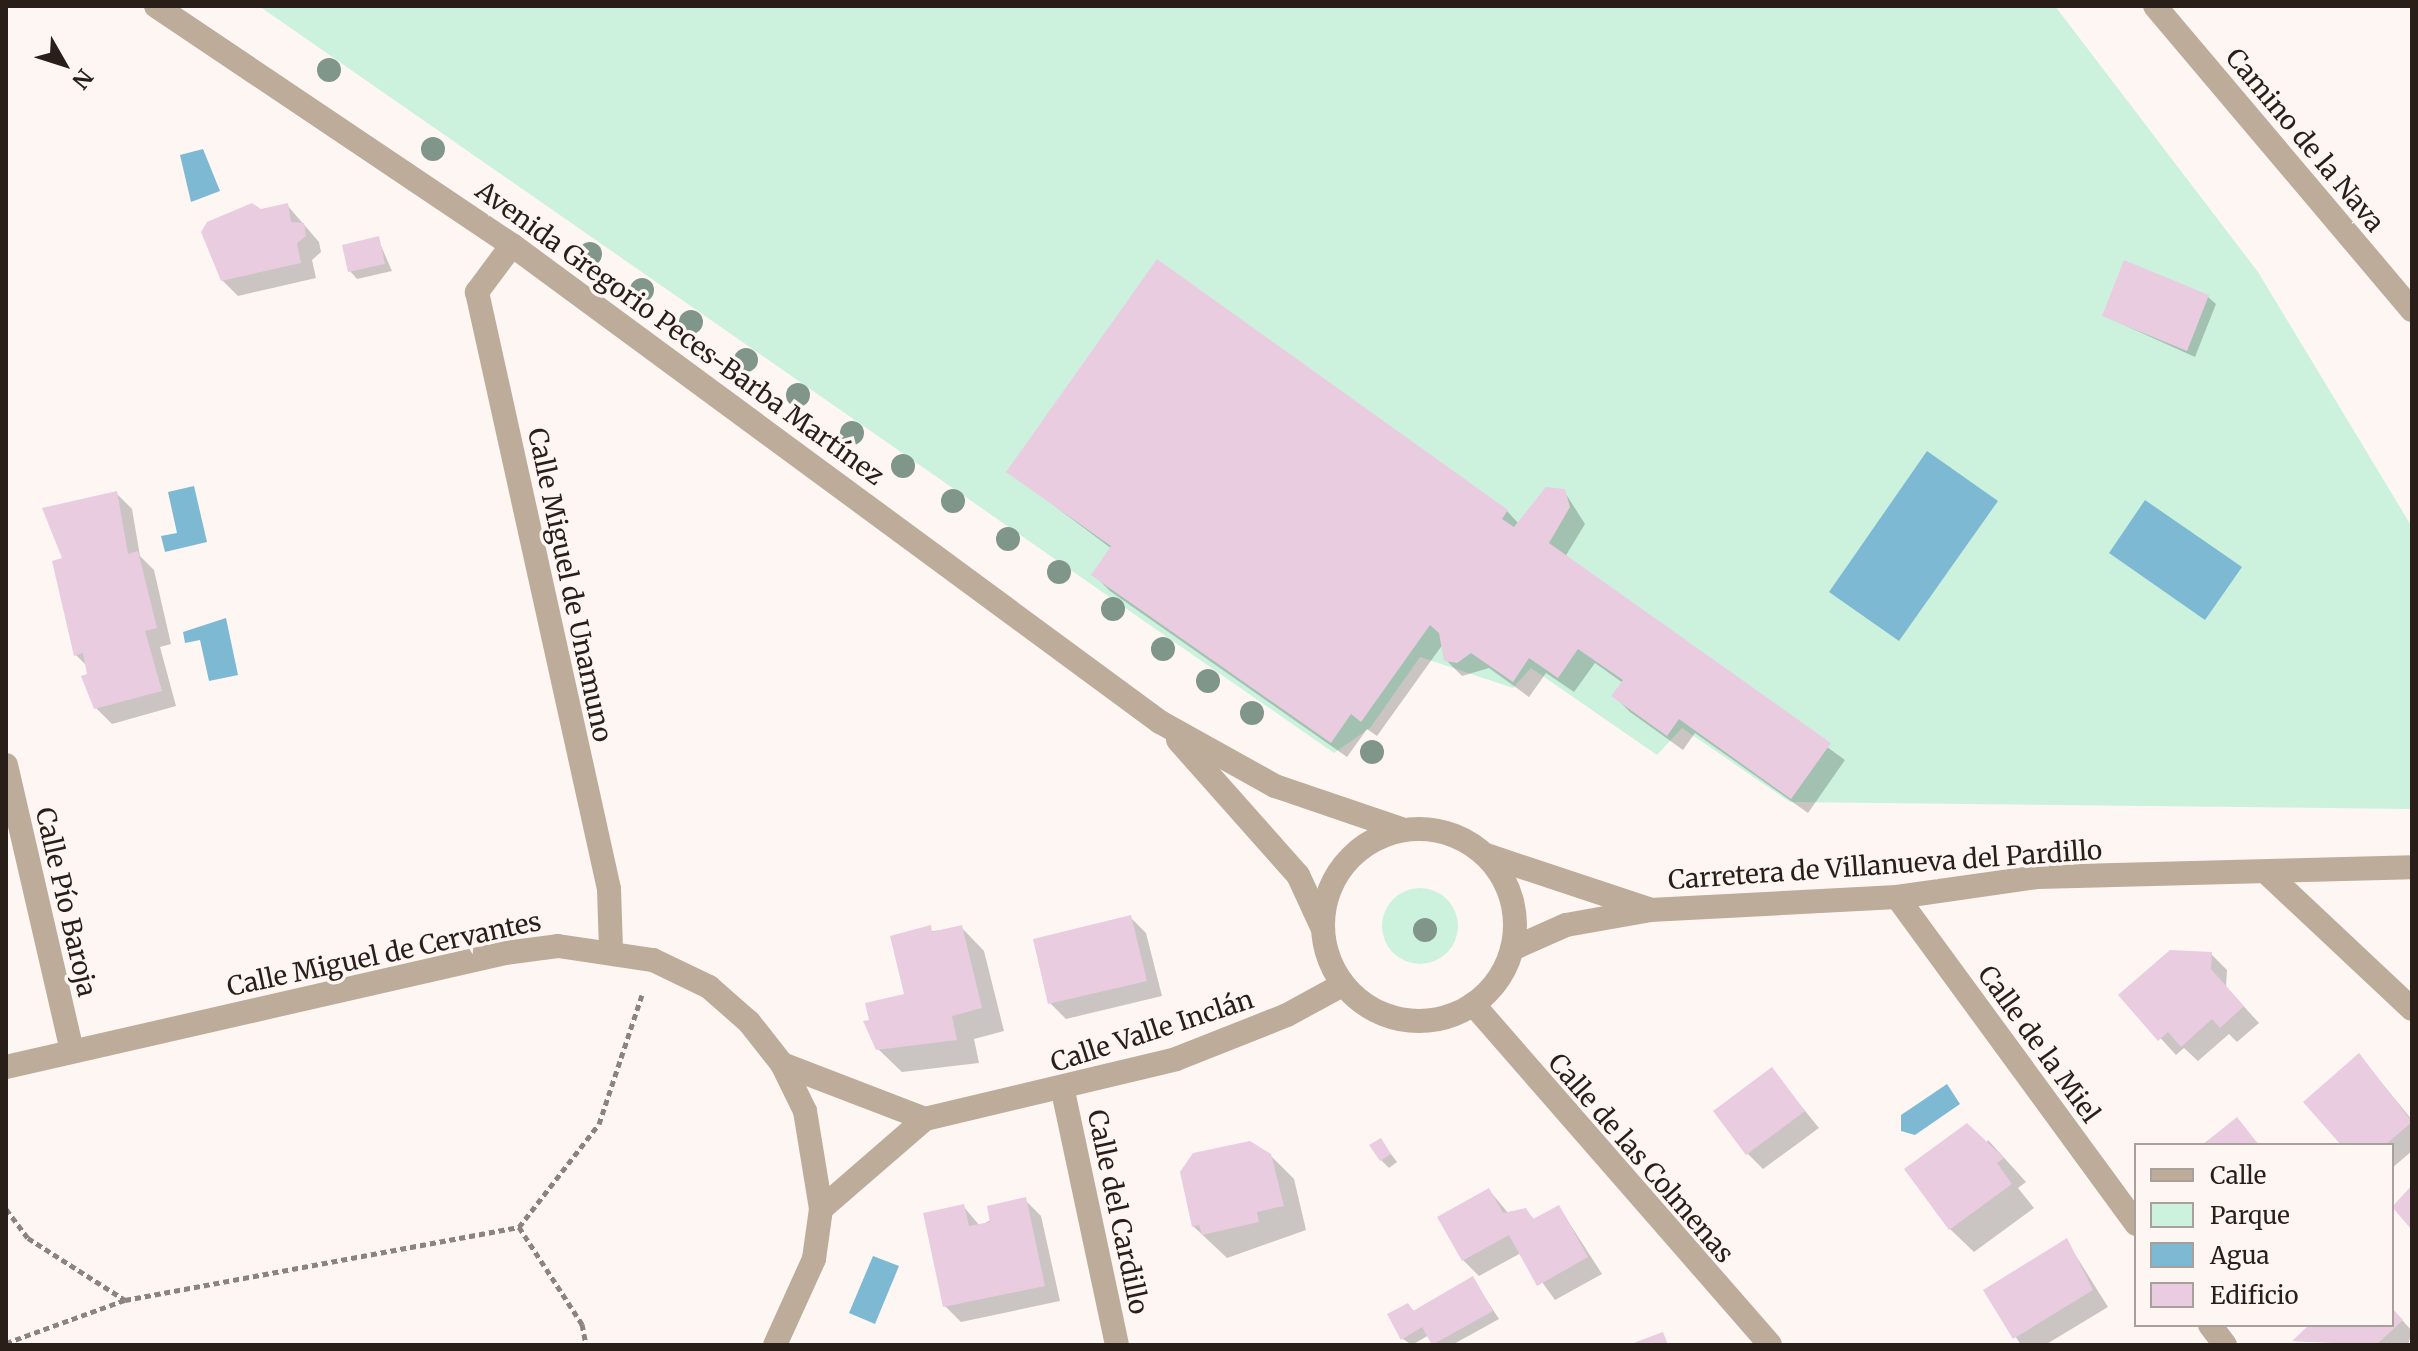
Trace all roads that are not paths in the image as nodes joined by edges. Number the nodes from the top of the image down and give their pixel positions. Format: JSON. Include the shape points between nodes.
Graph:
{"nodes":[{"id":1,"x":156,"y":6,"type":"edge"},
{"id":2,"x":2155,"y":6,"type":"edge"},
{"id":3,"x":512,"y":245,"type":"junction"},
{"id":4,"x":2412,"y":310,"type":"edge"},
{"id":5,"x":1160,"y":722,"type":"junction"},
{"id":6,"x":6,"y":765,"type":"edge"},
{"id":7,"x":1401,"y":829,"type":"junction"},
{"id":8,"x":1486,"y":855,"type":"junction"},
{"id":9,"x":2412,"y":867,"type":"edge"},
{"id":10,"x":2268,"y":874,"type":"junction"},
{"id":11,"x":1897,"y":897,"type":"junction"},
{"id":12,"x":1650,"y":910,"type":"junction"},
{"id":13,"x":1322,"y":927,"type":"junction"},
{"id":14,"x":611,"y":949,"type":"junction"},
{"id":15,"x":1512,"y":949,"type":"junction"},
{"id":16,"x":1342,"y":985,"type":"junction"},
{"id":17,"x":1473,"y":1004,"type":"junction"},
{"id":18,"x":2412,"y":1009,"type":"edge"},
{"id":19,"x":72,"y":1050,"type":"junction"},
{"id":20,"x":782,"y":1064,"type":"junction"},
{"id":21,"x":6,"y":1067,"type":"edge"},
{"id":22,"x":1063,"y":1091,"type":"junction"},
{"id":23,"x":925,"y":1119,"type":"junction"},
{"id":24,"x":821,"y":1209,"type":"junction"},
{"id":25,"x":2134,"y":1221,"type":"edge"},
{"id":26,"x":2212,"y":1327,"type":"edge"},
{"id":27,"x":775,"y":1345,"type":"edge"},
{"id":28,"x":1117,"y":1345,"type":"edge"},
{"id":29,"x":1770,"y":1345,"type":"edge"},
{"id":30,"x":2225,"y":1345,"type":"edge"}],
"edges":[{"from":1,"to":3,"type":"street","name":"Avenida Gregorio Peces-Barba Martínez"},
{"from":2,"to":4,"type":"street","name":"Camino de la Nava"},
{"from":3,"to":5,"type":"street","name":"Avenida Gregorio Peces-Barba Martínez"},
{"from":3,"to":14,"type":"street","name":"Calle Miguel de Unamuno","via":[[477,292],[609,889]]},
{"from":5,"to":7,"type":"street","name":"Avenida Gregorio Peces-Barba Martínez","via":[[1275,786]]},
{"from":5,"to":13,"type":"street","name":"Avenida Gregorio Peces-Barba Martínez","via":[[1298,875]]},
{"from":6,"to":19,"type":"street","name":"Calle Pío Baroja"},
{"from":7,"to":8,"type":"street","via":[[1447,832]]},
{"from":7,"to":13,"type":"street","via":[[1353,854],[1336,875]]},
{"from":8,"to":12,"type":"street","name":"Carretera de Villanueva del Pardillo"},
{"from":8,"to":15,"type":"street","via":[[1509,889]]},
{"from":9,"to":10,"type":"street","name":"Carretera de Villanueva del Pardillo"},
{"from":10,"to":11,"type":"street","name":"Carretera de Villanueva del Pardillo","via":[[2038,877]]},
{"from":10,"to":18,"type":"street"},
{"from":11,"to":12,"type":"street","name":"Carretera de Villanueva del Pardillo"},
{"from":11,"to":25,"type":"street","name":"Calle de la Miel"},
{"from":12,"to":15,"type":"street","name":"Carretera de Villanueva del Pardillo","via":[[1566,925]]},
{"from":13,"to":16,"type":"street"},
{"from":14,"to":19,"type":"street","name":"Calle Miguel de Cervantes","via":[[505,953]]},
{"from":14,"to":20,"type":"street","name":"Calle Miguel de Cervantes","via":[[653,960],[709,987]]},
{"from":15,"to":17,"type":"street","via":[[1498,980]]},
{"from":16,"to":17,"type":"street","via":[[1389,1017],[1418,1022]]},
{"from":16,"to":22,"type":"street","name":"Calle Valle Inclán","via":[[1287,1015],[1176,1059]]},
{"from":17,"to":29,"type":"street","name":"Calle de las Colmenas"},
{"from":19,"to":21,"type":"street","name":"Calle Miguel de Cervantes"},
{"from":20,"to":23,"type":"street"},
{"from":20,"to":24,"type":"street","name":"Calle Miguel de Cervantes","via":[[805,1111]]},
{"from":22,"to":23,"type":"street","name":"Calle Valle Inclán"},
{"from":22,"to":28,"type":"street","name":"Calle del Cardillo"},
{"from":23,"to":24,"type":"street","name":"Calle Valle Inclán"},
{"from":24,"to":27,"type":"street","name":"Calle Miguel de Cervantes","via":[[814,1259]]},
{"from":26,"to":30,"type":"street"}]}
